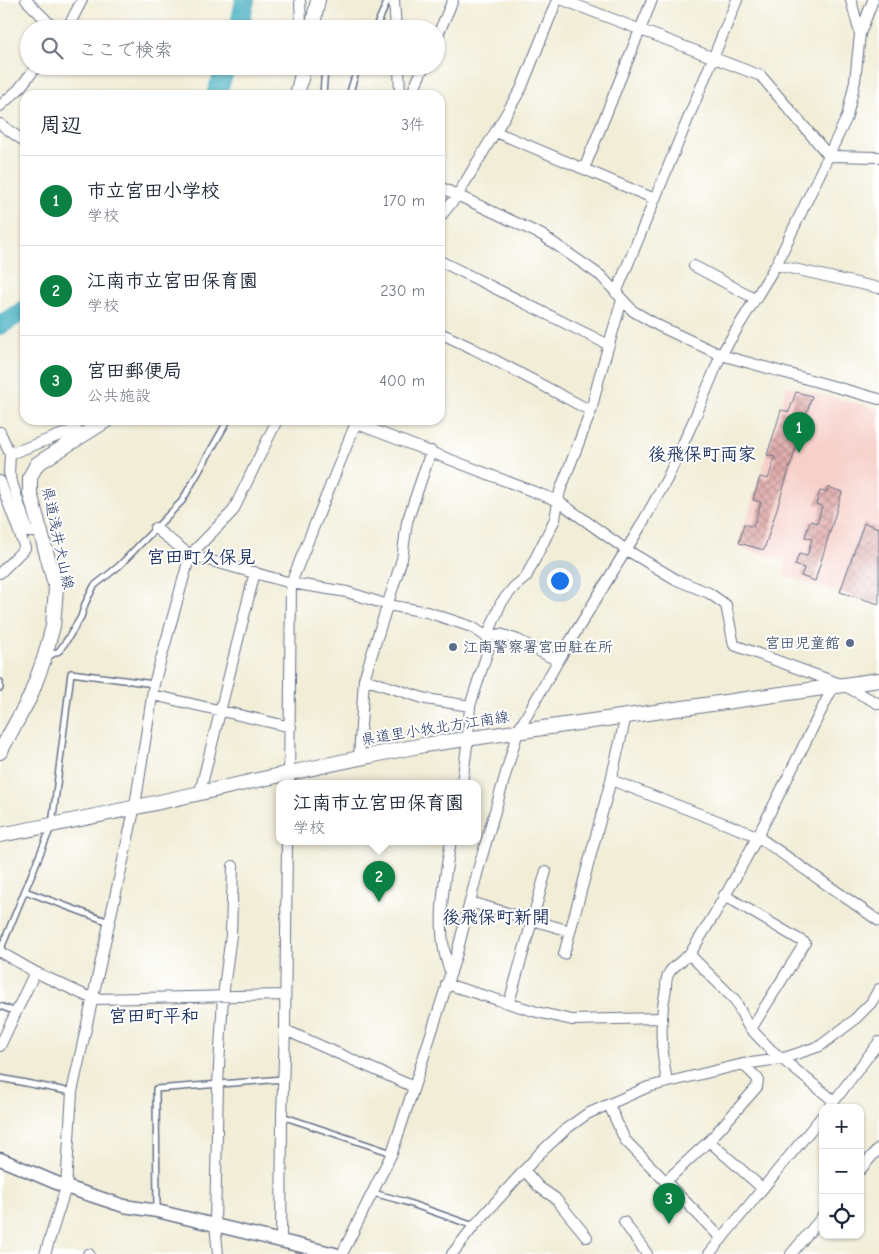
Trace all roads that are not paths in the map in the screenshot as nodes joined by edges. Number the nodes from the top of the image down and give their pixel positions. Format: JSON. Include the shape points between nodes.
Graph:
{"nodes":[{"id":1,"x":26,"y":0,"type":"edge"},
{"id":2,"x":82,"y":0,"type":"edge"},
{"id":3,"x":300,"y":0,"type":"edge"},
{"id":4,"x":388,"y":0,"type":"edge"},
{"id":5,"x":394,"y":0,"type":"edge"},
{"id":6,"x":453,"y":0,"type":"edge"},
{"id":7,"x":558,"y":0,"type":"edge"},
{"id":8,"x":563,"y":0,"type":"edge"},
{"id":9,"x":652,"y":0,"type":"edge"},
{"id":10,"x":737,"y":0,"type":"edge"},
{"id":11,"x":852,"y":0,"type":"edge"},
{"id":12,"x":873,"y":0,"type":"edge"},
{"id":13,"x":317,"y":7,"type":"edge"},
{"id":14,"x":46,"y":20,"type":"edge"},
{"id":15,"x":72,"y":20,"type":"edge"},
{"id":16,"x":300,"y":20,"type":"edge"},
{"id":17,"x":314,"y":20,"type":"edge"},
{"id":18,"x":319,"y":20,"type":"edge"},
{"id":19,"x":378,"y":20,"type":"edge"},
{"id":20,"x":395,"y":20,"type":"edge"},
{"id":21,"x":444,"y":20,"type":"edge"},
{"id":22,"x":639,"y":30,"type":"junction"},
{"id":23,"x":860,"y":34,"type":"junction"},
{"id":24,"x":713,"y":59,"type":"junction"},
{"id":25,"x":30,"y":75,"type":"edge"},
{"id":26,"x":302,"y":75,"type":"edge"},
{"id":27,"x":324,"y":75,"type":"edge"},
{"id":28,"x":355,"y":75,"type":"edge"},
{"id":29,"x":399,"y":75,"type":"edge"},
{"id":30,"x":420,"y":75,"type":"edge"},
{"id":31,"x":298,"y":90,"type":"edge"},
{"id":32,"x":323,"y":90,"type":"edge"},
{"id":33,"x":351,"y":90,"type":"edge"},
{"id":34,"x":400,"y":90,"type":"edge"},
{"id":35,"x":413,"y":90,"type":"edge"},
{"id":36,"x":0,"y":106,"type":"edge"},
{"id":37,"x":0,"y":124,"type":"edge"},
{"id":38,"x":496,"y":132,"type":"junction"},
{"id":39,"x":20,"y":138,"type":"edge"},
{"id":40,"x":829,"y":156,"type":"junction"},
{"id":41,"x":879,"y":157,"type":"edge"},
{"id":42,"x":584,"y":169,"type":"junction"},
{"id":43,"x":445,"y":190,"type":"edge"},
{"id":44,"x":457,"y":196,"type":"junction"},
{"id":45,"x":655,"y":199,"type":"junction"},
{"id":46,"x":445,"y":211,"type":"edge"},
{"id":47,"x":445,"y":264,"type":"edge"},
{"id":48,"x":776,"y":265,"type":"junction"},
{"id":49,"x":694,"y":266,"type":"dead end"},
{"id":50,"x":879,"y":288,"type":"edge"},
{"id":51,"x":619,"y":297,"type":"junction"},
{"id":52,"x":756,"y":299,"type":"junction"},
{"id":53,"x":445,"y":335,"type":"edge"},
{"id":54,"x":608,"y":345,"type":"junction"},
{"id":55,"x":721,"y":355,"type":"junction"},
{"id":56,"x":879,"y":399,"type":"edge"},
{"id":57,"x":591,"y":411,"type":"junction"},
{"id":58,"x":99,"y":425,"type":"edge"},
{"id":59,"x":225,"y":425,"type":"edge"},
{"id":60,"x":275,"y":425,"type":"edge"},
{"id":61,"x":355,"y":425,"type":"edge"},
{"id":62,"x":364,"y":425,"type":"edge"},
{"id":63,"x":0,"y":432,"type":"edge"},
{"id":64,"x":80,"y":436,"type":"junction"},
{"id":65,"x":431,"y":451,"type":"junction"},
{"id":66,"x":10,"y":454,"type":"junction"},
{"id":67,"x":3,"y":478,"type":"edge"},
{"id":68,"x":558,"y":501,"type":"junction"},
{"id":69,"x":155,"y":528,"type":"junction"},
{"id":70,"x":40,"y":532,"type":"junction"},
{"id":71,"x":626,"y":549,"type":"junction"},
{"id":72,"x":190,"y":555,"type":"junction"},
{"id":73,"x":255,"y":572,"type":"junction"},
{"id":74,"x":0,"y":573,"type":"edge"},
{"id":75,"x":291,"y":583,"type":"junction"},
{"id":76,"x":388,"y":605,"type":"junction"},
{"id":77,"x":487,"y":637,"type":"junction"},
{"id":78,"x":44,"y":659,"type":"junction"},
{"id":79,"x":558,"y":661,"type":"junction"},
{"id":80,"x":364,"y":679,"type":"junction"},
{"id":81,"x":879,"y":680,"type":"edge"},
{"id":82,"x":0,"y":682,"type":"edge"},
{"id":83,"x":154,"y":684,"type":"junction"},
{"id":84,"x":838,"y":686,"type":"junction"},
{"id":85,"x":0,"y":688,"type":"edge"},
{"id":86,"x":153,"y":695,"type":"junction"},
{"id":87,"x":879,"y":704,"type":"edge"},
{"id":88,"x":470,"y":706,"type":"junction"},
{"id":89,"x":220,"y":711,"type":"junction"},
{"id":90,"x":626,"y":716,"type":"junction"},
{"id":91,"x":291,"y":728,"type":"junction"},
{"id":92,"x":518,"y":731,"type":"junction"},
{"id":93,"x":468,"y":738,"type":"junction"},
{"id":94,"x":0,"y":752,"type":"edge"},
{"id":95,"x":359,"y":757,"type":"junction"},
{"id":96,"x":289,"y":778,"type":"edge"},
{"id":97,"x":276,"y":780,"type":"edge"},
{"id":98,"x":276,"y":780,"type":"edge"},
{"id":99,"x":462,"y":780,"type":"edge"},
{"id":100,"x":611,"y":780,"type":"junction"},
{"id":101,"x":200,"y":792,"type":"junction"},
{"id":102,"x":135,"y":806,"type":"junction"},
{"id":103,"x":52,"y":825,"type":"junction"},
{"id":104,"x":0,"y":835,"type":"edge"},
{"id":105,"x":757,"y":836,"type":"junction"},
{"id":106,"x":287,"y":845,"type":"edge"},
{"id":107,"x":450,"y":845,"type":"edge"},
{"id":108,"x":233,"y":866,"type":"dead end"},
{"id":109,"x":546,"y":871,"type":"dead end"},
{"id":110,"x":25,"y":891,"type":"junction"},
{"id":111,"x":724,"y":894,"type":"junction"},
{"id":112,"x":470,"y":902,"type":"junction"},
{"id":113,"x":533,"y":920,"type":"junction"},
{"id":114,"x":879,"y":921,"type":"edge"},
{"id":115,"x":110,"y":922,"type":"junction"},
{"id":116,"x":570,"y":931,"type":"junction"},
{"id":117,"x":0,"y":951,"type":"edge"},
{"id":118,"x":564,"y":954,"type":"dead end"},
{"id":119,"x":689,"y":954,"type":"junction"},
{"id":120,"x":35,"y":972,"type":"junction"},
{"id":121,"x":450,"y":973,"type":"junction"},
{"id":122,"x":446,"y":984,"type":"junction"},
{"id":123,"x":879,"y":989,"type":"edge"},
{"id":124,"x":285,"y":995,"type":"junction"},
{"id":125,"x":223,"y":996,"type":"junction"},
{"id":126,"x":93,"y":999,"type":"junction"},
{"id":127,"x":509,"y":1003,"type":"junction"},
{"id":128,"x":0,"y":1006,"type":"edge"},
{"id":129,"x":16,"y":1012,"type":"junction"},
{"id":130,"x":661,"y":1018,"type":"junction"},
{"id":131,"x":751,"y":1029,"type":"junction"},
{"id":132,"x":285,"y":1030,"type":"junction"},
{"id":133,"x":879,"y":1044,"type":"edge"},
{"id":134,"x":0,"y":1046,"type":"edge"},
{"id":135,"x":781,"y":1059,"type":"junction"},
{"id":136,"x":743,"y":1064,"type":"junction"},
{"id":137,"x":0,"y":1078,"type":"edge"},
{"id":138,"x":284,"y":1079,"type":"junction"},
{"id":139,"x":667,"y":1082,"type":"junction"},
{"id":140,"x":218,"y":1084,"type":"junction"},
{"id":141,"x":414,"y":1087,"type":"junction"},
{"id":142,"x":72,"y":1092,"type":"junction"},
{"id":143,"x":830,"y":1104,"type":"edge"},
{"id":144,"x":832,"y":1104,"type":"edge"},
{"id":145,"x":609,"y":1105,"type":"junction"},
{"id":146,"x":282,"y":1116,"type":"junction"},
{"id":147,"x":819,"y":1120,"type":"edge"},
{"id":148,"x":709,"y":1141,"type":"junction"},
{"id":149,"x":879,"y":1148,"type":"edge"},
{"id":150,"x":392,"y":1152,"type":"junction"},
{"id":151,"x":2,"y":1162,"type":"edge"},
{"id":152,"x":864,"y":1165,"type":"edge"},
{"id":153,"x":524,"y":1170,"type":"junction"},
{"id":154,"x":665,"y":1182,"type":"junction"},
{"id":155,"x":66,"y":1187,"type":"junction"},
{"id":156,"x":762,"y":1188,"type":"junction"},
{"id":157,"x":373,"y":1193,"type":"junction"},
{"id":158,"x":156,"y":1211,"type":"junction"},
{"id":159,"x":819,"y":1221,"type":"edge"},
{"id":160,"x":624,"y":1222,"type":"dead end"},
{"id":161,"x":215,"y":1225,"type":"junction"},
{"id":162,"x":474,"y":1226,"type":"junction"},
{"id":163,"x":587,"y":1237,"type":"dead end"},
{"id":164,"x":722,"y":1240,"type":"junction"},
{"id":165,"x":280,"y":1241,"type":"junction"},
{"id":166,"x":45,"y":1254,"type":"edge"},
{"id":167,"x":218,"y":1254,"type":"edge"},
{"id":168,"x":335,"y":1254,"type":"edge"},
{"id":169,"x":342,"y":1254,"type":"edge"},
{"id":170,"x":452,"y":1254,"type":"edge"},
{"id":171,"x":647,"y":1254,"type":"edge"},
{"id":172,"x":709,"y":1254,"type":"edge"},
{"id":173,"x":791,"y":1254,"type":"edge"}],
"edges":[{"from":1,"to":14,"type":"street"},
{"from":2,"to":15,"type":"street"},
{"from":3,"to":16,"type":"street"},
{"from":4,"to":19,"type":"lane"},
{"from":5,"to":20,"type":"street"},
{"from":6,"to":21,"type":"street"},
{"from":7,"to":38,"type":"street","via":[[521,89]]},
{"from":8,"to":22,"type":"street"},
{"from":9,"to":22,"type":"street"},
{"from":10,"to":24,"type":"street"},
{"from":11,"to":23,"type":"street"},
{"from":12,"to":23,"type":"street"},
{"from":13,"to":17,"type":"main road"},
{"from":13,"to":18,"type":"lane"},
{"from":22,"to":24,"type":"street"},
{"from":22,"to":42,"type":"street"},
{"from":23,"to":40,"type":"street","via":[[847,117]]},
{"from":24,"to":40,"type":"street","via":[[761,76]]},
{"from":24,"to":45,"type":"street"},
{"from":25,"to":36,"type":"street"},
{"from":26,"to":31,"type":"main road"},
{"from":27,"to":32,"type":"lane"},
{"from":28,"to":33,"type":"lane"},
{"from":29,"to":34,"type":"street"},
{"from":30,"to":35,"type":"street"},
{"from":37,"to":39,"type":"street"},
{"from":38,"to":42,"type":"street"},
{"from":38,"to":44,"type":"street"},
{"from":40,"to":41,"type":"street"},
{"from":40,"to":48,"type":"street"},
{"from":42,"to":45,"type":"street"},
{"from":43,"to":44,"type":"street"},
{"from":44,"to":46,"type":"street"},
{"from":44,"to":51,"type":"street","via":[[542,235],[601,276]]},
{"from":45,"to":51,"type":"street"},
{"from":47,"to":54,"type":"street"},
{"from":48,"to":50,"type":"street"},
{"from":48,"to":52,"type":"street"},
{"from":49,"to":52,"type":"street"},
{"from":51,"to":54,"type":"street"},
{"from":51,"to":55,"type":"street","via":[[632,311]]},
{"from":52,"to":55,"type":"street"},
{"from":53,"to":57,"type":"street"},
{"from":54,"to":57,"type":"street"},
{"from":55,"to":56,"type":"street"},
{"from":55,"to":71,"type":"street","via":[[667,479]]},
{"from":57,"to":68,"type":"street"},
{"from":58,"to":64,"type":"main road","name":"県道浅井犬山線"},
{"from":59,"to":69,"type":"lane","via":[[182,501]]},
{"from":60,"to":72,"type":"street","via":[[233,511]]},
{"from":61,"to":75,"type":"street"},
{"from":62,"to":65,"type":"street"},
{"from":63,"to":66,"type":"street"},
{"from":64,"to":66,"type":"street","via":[[76,429]]},
{"from":64,"to":70,"type":"main road","name":"県道浅井犬山線","via":[[37,464],[30,477],[30,493]]},
{"from":65,"to":68,"type":"street"},
{"from":65,"to":76,"type":"street","via":[[407,522],[402,559]]},
{"from":66,"to":67,"type":"street"},
{"from":67,"to":70,"type":"street","via":[[28,532]]},
{"from":67,"to":74,"type":"street","via":[[25,548]]},
{"from":68,"to":71,"type":"street"},
{"from":68,"to":77,"type":"street","via":[[554,519],[529,572],[502,603]]},
{"from":69,"to":72,"type":"street"},
{"from":69,"to":78,"type":"lane","via":[[119,566],[94,586],[67,640],[58,651]]},
{"from":70,"to":78,"type":"main road","name":"県道浅井犬山線","via":[[56,588],[53,626]]},
{"from":71,"to":79,"type":"street"},
{"from":71,"to":84,"type":"street","via":[[677,580],[710,593],[726,604],[734,645]]},
{"from":72,"to":73,"type":"street"},
{"from":72,"to":83,"type":"street"},
{"from":73,"to":75,"type":"street"},
{"from":73,"to":89,"type":"street"},
{"from":75,"to":76,"type":"street","via":[[348,592]]},
{"from":75,"to":91,"type":"street"},
{"from":76,"to":77,"type":"street","via":[[436,615],[472,627]]},
{"from":76,"to":80,"type":"street"},
{"from":77,"to":79,"type":"street","via":[[500,634],[518,640]]},
{"from":77,"to":88,"type":"street","via":[[489,647]]},
{"from":78,"to":94,"type":"main road","name":"県道浅井犬山線","via":[[30,697]]},
{"from":79,"to":92,"type":"street"},
{"from":80,"to":88,"type":"street","via":[[426,699]]},
{"from":80,"to":95,"type":"street"},
{"from":81,"to":84,"type":"main road","name":"県道里小牧北方江南線"},
{"from":82,"to":85,"type":"lane"},
{"from":83,"to":86,"type":"street"},
{"from":83,"to":103,"type":"lane","via":[[71,673]]},
{"from":84,"to":87,"type":"street"},
{"from":84,"to":90,"type":"main road","name":"県道里小牧北方江南線"},
{"from":84,"to":105,"type":"street"},
{"from":86,"to":89,"type":"street"},
{"from":86,"to":102,"type":"street"},
{"from":88,"to":93,"type":"street"},
{"from":89,"to":91,"type":"street"},
{"from":89,"to":101,"type":"street"},
{"from":90,"to":92,"type":"main road","name":"県道里小牧北方江南線"},
{"from":90,"to":100,"type":"street"},
{"from":91,"to":96,"type":"street"},
{"from":92,"to":93,"type":"main road","name":"県道里小牧北方江南線"},
{"from":92,"to":112,"type":"street"},
{"from":93,"to":95,"type":"main road","name":"県道里小牧北方江南線"},
{"from":93,"to":99,"type":"street"},
{"from":95,"to":96,"type":"main road","name":"県道里小牧北方江南線"},
{"from":96,"to":98,"type":"main road","name":"県道里小牧北方江南線"},
{"from":97,"to":101,"type":"main road","name":"県道里小牧北方江南線"},
{"from":100,"to":105,"type":"street"},
{"from":100,"to":116,"type":"street"},
{"from":101,"to":102,"type":"main road","name":"県道里小牧北方江南線"},
{"from":102,"to":103,"type":"main road","name":"県道里小牧北方江南線"},
{"from":102,"to":115,"type":"street"},
{"from":103,"to":104,"type":"main road","name":"県道里小牧北方江南線"},
{"from":103,"to":110,"type":"lane"},
{"from":105,"to":111,"type":"street"},
{"from":105,"to":114,"type":"street"},
{"from":106,"to":124,"type":"street"},
{"from":107,"to":121,"type":"street","via":[[441,905],[445,960]]},
{"from":108,"to":125,"type":"street","via":[[231,935]]},
{"from":109,"to":113,"type":"street"},
{"from":110,"to":115,"type":"lane"},
{"from":110,"to":117,"type":"lane"},
{"from":111,"to":119,"type":"street"},
{"from":111,"to":131,"type":"street","via":[[805,943]]},
{"from":112,"to":113,"type":"street"},
{"from":112,"to":121,"type":"street"},
{"from":113,"to":116,"type":"street"},
{"from":113,"to":127,"type":"street"},
{"from":115,"to":126,"type":"street"},
{"from":116,"to":118,"type":"street"},
{"from":117,"to":120,"type":"street"},
{"from":119,"to":130,"type":"street","via":[[668,973]]},
{"from":119,"to":131,"type":"street","via":[[735,1000]]},
{"from":120,"to":126,"type":"street"},
{"from":120,"to":129,"type":"street"},
{"from":121,"to":122,"type":"street"},
{"from":122,"to":127,"type":"street"},
{"from":122,"to":141,"type":"street"},
{"from":123,"to":135,"type":"street","via":[[871,1003],[853,1021],[820,1046]]},
{"from":124,"to":125,"type":"street"},
{"from":124,"to":132,"type":"street"},
{"from":125,"to":126,"type":"street"},
{"from":125,"to":140,"type":"street"},
{"from":126,"to":142,"type":"street"},
{"from":127,"to":130,"type":"street","via":[[572,1020]]},
{"from":128,"to":129,"type":"lane"},
{"from":129,"to":134,"type":"street"},
{"from":130,"to":139,"type":"street","via":[[662,1056]]},
{"from":131,"to":135,"type":"street"},
{"from":132,"to":138,"type":"street"},
{"from":132,"to":141,"type":"street"},
{"from":133,"to":144,"type":"street"},
{"from":135,"to":136,"type":"street"},
{"from":135,"to":143,"type":"street"},
{"from":136,"to":139,"type":"street"},
{"from":136,"to":148,"type":"street","via":[[758,1078],[757,1087]]},
{"from":137,"to":142,"type":"lane"},
{"from":138,"to":140,"type":"lane"},
{"from":138,"to":146,"type":"street"},
{"from":139,"to":145,"type":"street"},
{"from":140,"to":158,"type":"lane","via":[[156,1089]]},
{"from":140,"to":161,"type":"street"},
{"from":141,"to":150,"type":"street"},
{"from":142,"to":155,"type":"street"},
{"from":145,"to":153,"type":"street","via":[[566,1129]]},
{"from":145,"to":154,"type":"street","via":[[625,1140]]},
{"from":146,"to":150,"type":"lane"},
{"from":146,"to":165,"type":"street"},
{"from":147,"to":156,"type":"street"},
{"from":148,"to":154,"type":"street"},
{"from":148,"to":156,"type":"street"},
{"from":149,"to":152,"type":"street"},
{"from":150,"to":157,"type":"street"},
{"from":151,"to":155,"type":"street"},
{"from":153,"to":162,"type":"street"},
{"from":153,"to":163,"type":"street","via":[[555,1198]]},
{"from":154,"to":164,"type":"street"},
{"from":155,"to":158,"type":"street","via":[[124,1206]]},
{"from":155,"to":166,"type":"street"},
{"from":156,"to":164,"type":"street"},
{"from":157,"to":162,"type":"lane"},
{"from":157,"to":169,"type":"street"},
{"from":158,"to":161,"type":"street"},
{"from":159,"to":173,"type":"street"},
{"from":160,"to":171,"type":"street"},
{"from":161,"to":165,"type":"street"},
{"from":161,"to":167,"type":"street"},
{"from":162,"to":170,"type":"street"},
{"from":164,"to":172,"type":"street"},
{"from":165,"to":168,"type":"street"}]}
